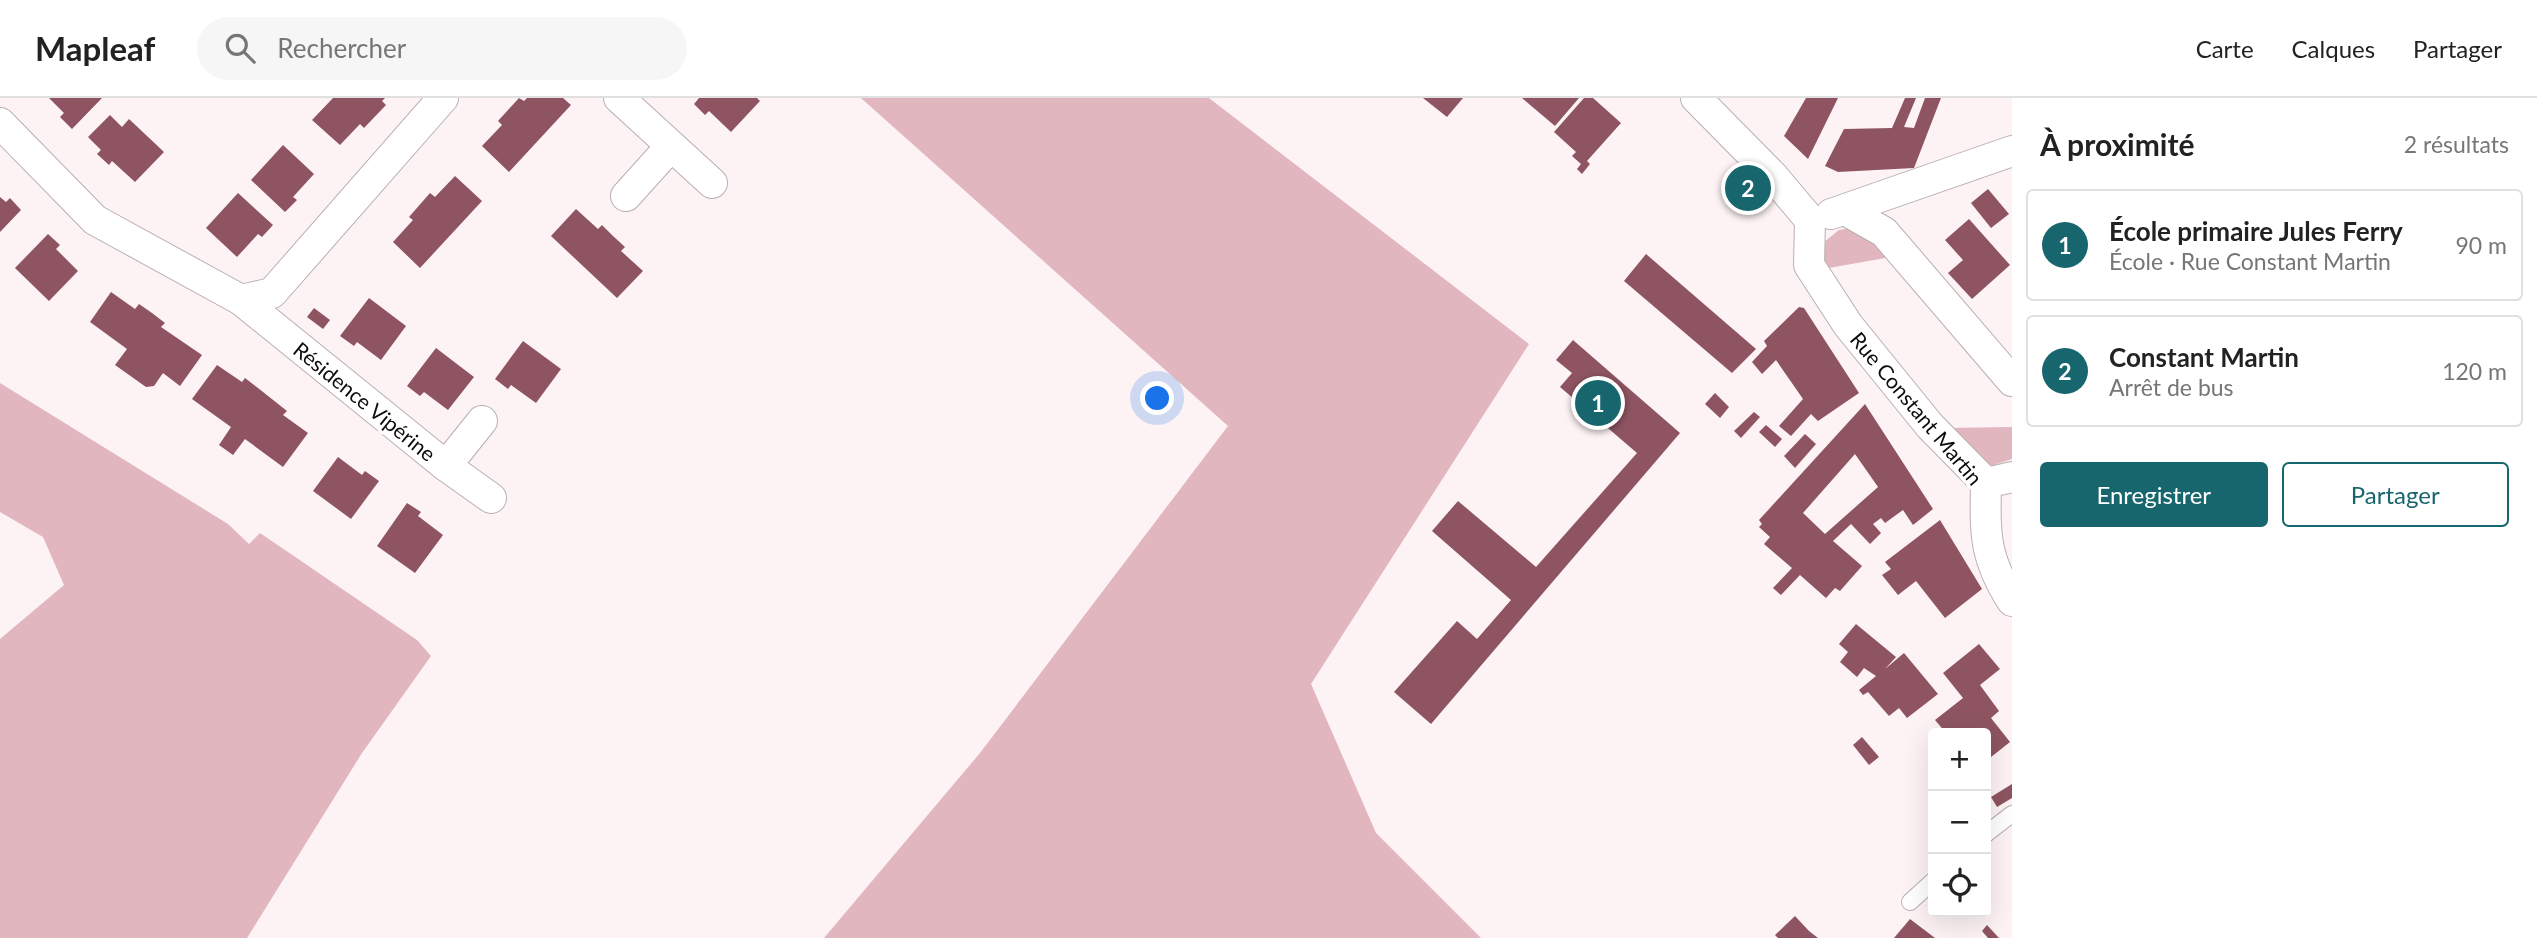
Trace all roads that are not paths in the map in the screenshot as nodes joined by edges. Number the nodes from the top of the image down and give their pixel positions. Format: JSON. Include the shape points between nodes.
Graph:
{"nodes":[{"id":1,"x":443,"y":98,"type":"edge"},
{"id":2,"x":619,"y":98,"type":"edge"},
{"id":3,"x":1696,"y":98,"type":"edge"},
{"id":4,"x":0,"y":123,"type":"edge"},
{"id":5,"x":671,"y":146,"type":"junction"},
{"id":6,"x":2012,"y":151,"type":"edge"},
{"id":7,"x":712,"y":183,"type":"dead end"},
{"id":8,"x":626,"y":196,"type":"dead end"},
{"id":9,"x":1845,"y":210,"type":"junction"},
{"id":10,"x":1810,"y":220,"type":"junction"},
{"id":11,"x":241,"y":300,"type":"junction"},
{"id":12,"x":2012,"y":381,"type":"edge"},
{"id":13,"x":482,"y":421,"type":"dead end"},
{"id":14,"x":446,"y":466,"type":"junction"},
{"id":15,"x":1999,"y":480,"type":"edge"},
{"id":16,"x":491,"y":498,"type":"dead end"},
{"id":17,"x":2012,"y":601,"type":"edge"},
{"id":18,"x":2012,"y":814,"type":"edge"},
{"id":19,"x":1991,"y":830,"type":"edge"},
{"id":20,"x":1928,"y":886,"type":"edge"},
{"id":21,"x":1910,"y":902,"type":"dead end"}],
"edges":[{"from":1,"to":11,"type":"street","via":[[272,292]]},
{"from":2,"to":5,"type":"street"},
{"from":3,"to":10,"type":"street"},
{"from":4,"to":11,"type":"street","name":"Résidence Vipérine","via":[[95,220]]},
{"from":5,"to":7,"type":"street"},
{"from":5,"to":8,"type":"street"},
{"from":6,"to":9,"type":"street"},
{"from":9,"to":10,"type":"street"},
{"from":9,"to":12,"type":"street","via":[[1884,232]]},
{"from":10,"to":15,"type":"street","name":"Rue Constant Martin","via":[[1810,265],[1848,326],[1930,426]]},
{"from":11,"to":14,"type":"street","name":"Résidence Vipérine"},
{"from":13,"to":14,"type":"street"},
{"from":14,"to":16,"type":"street","name":"Résidence Vipérine"},
{"from":15,"to":17,"type":"street","name":"Rue Constant Martin","via":[[1985,540]]},
{"from":18,"to":19,"type":"lane"},
{"from":20,"to":21,"type":"lane"}]}
